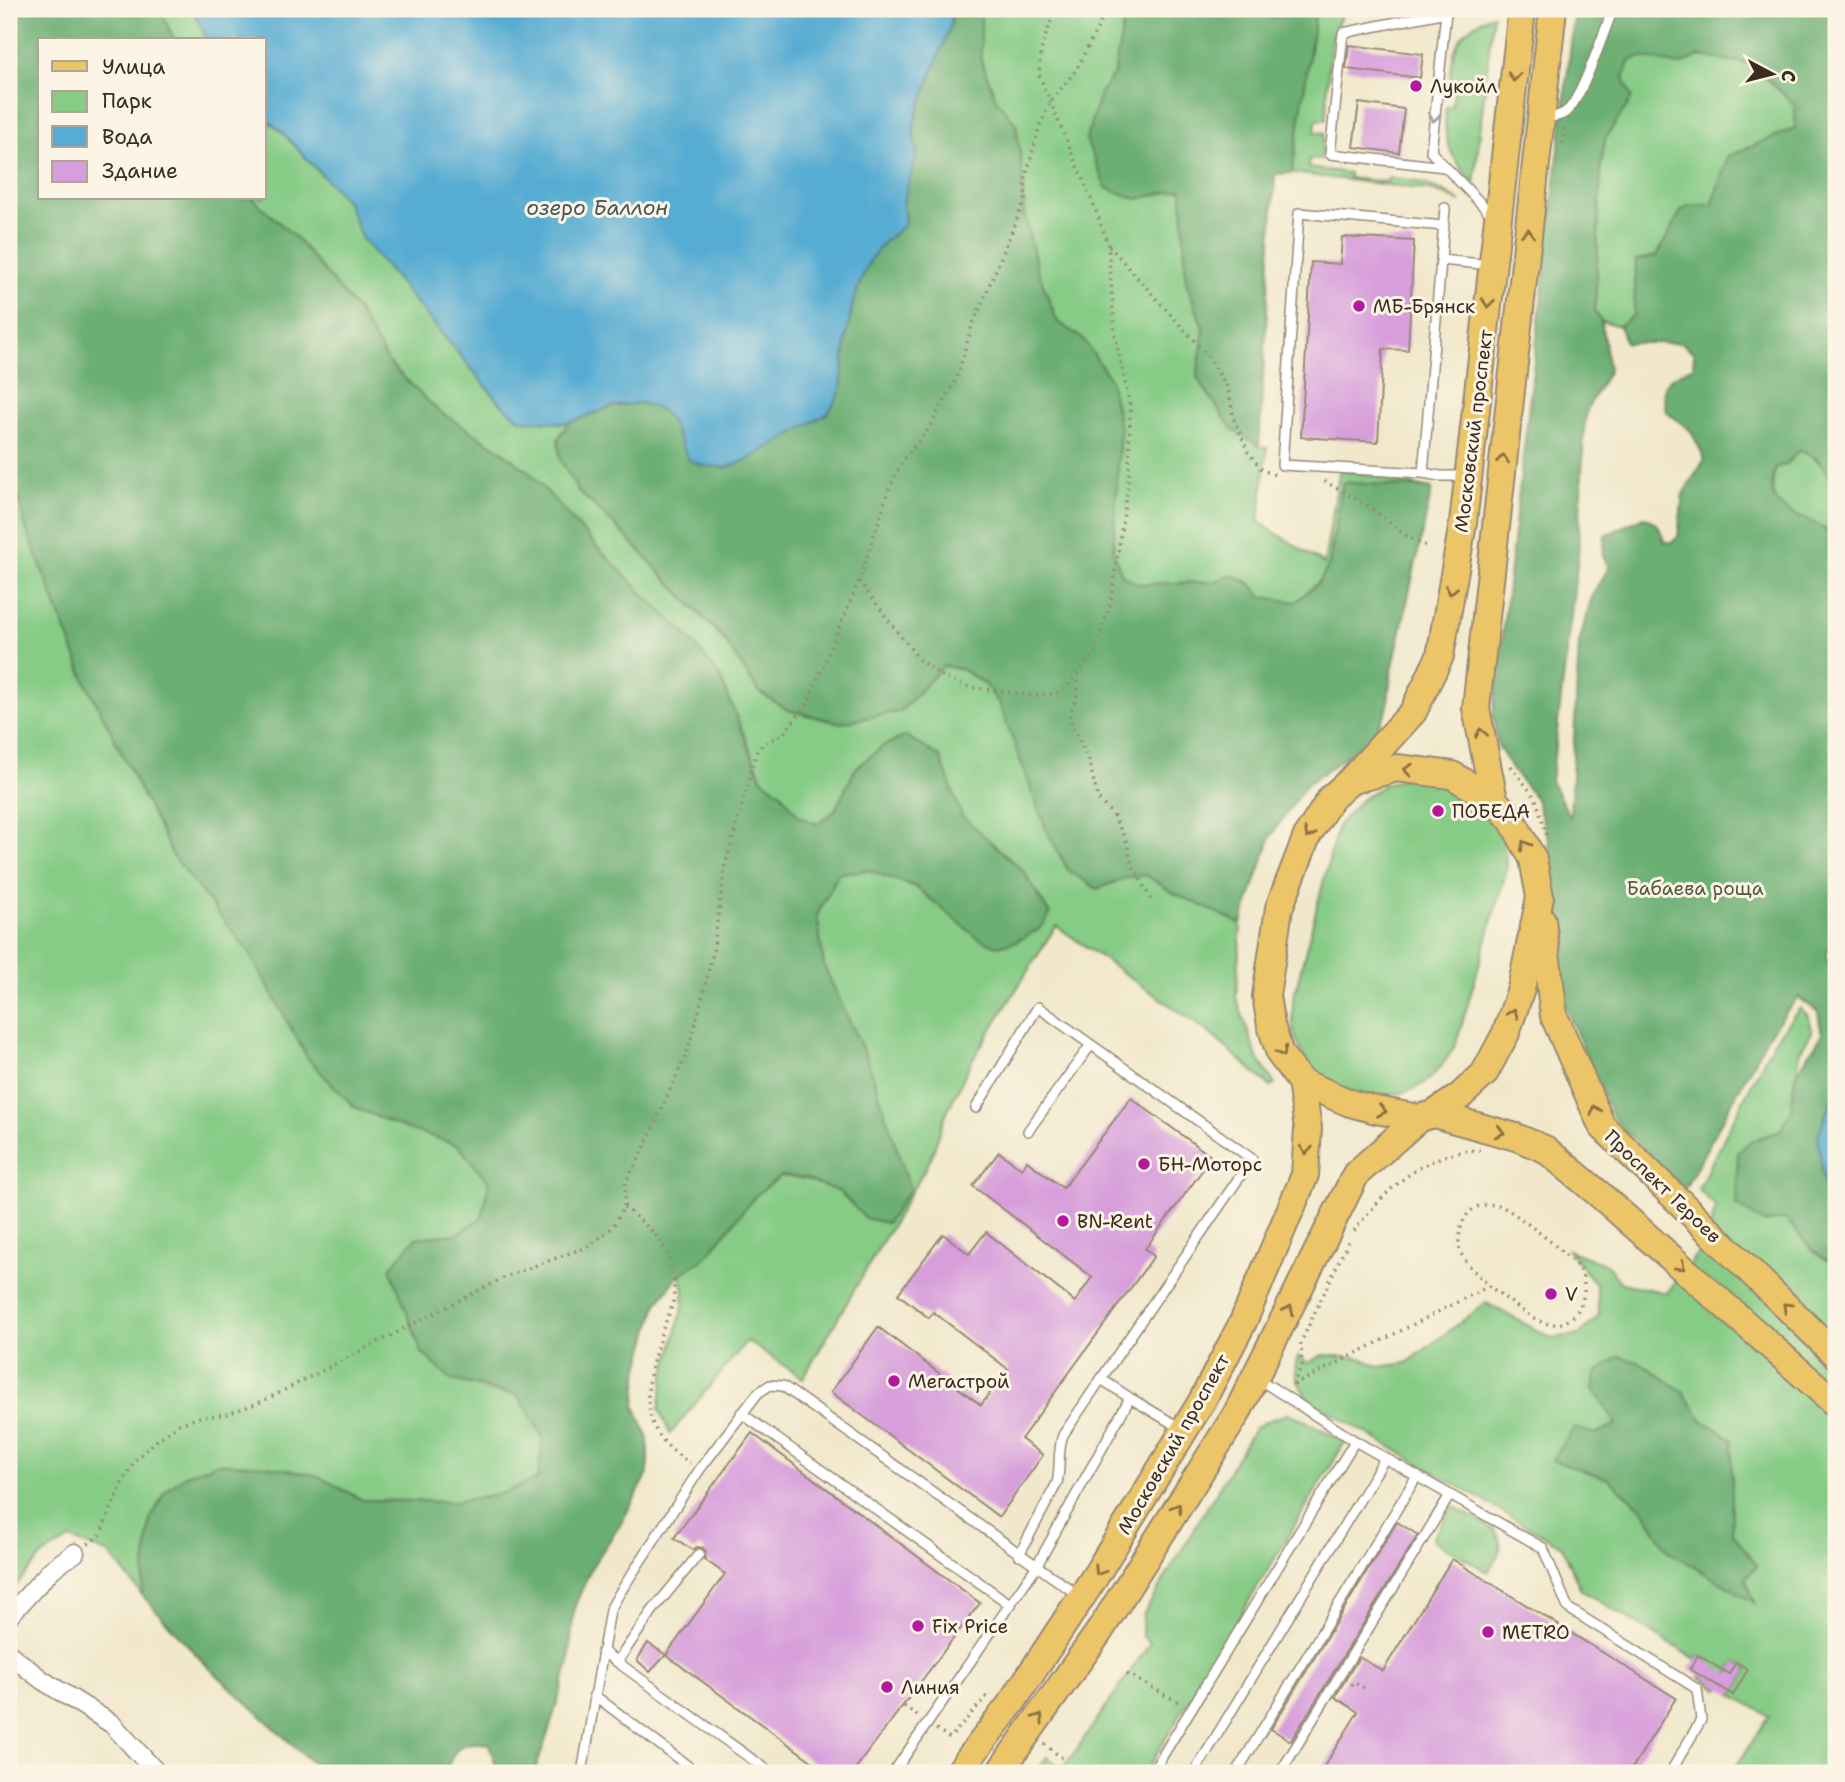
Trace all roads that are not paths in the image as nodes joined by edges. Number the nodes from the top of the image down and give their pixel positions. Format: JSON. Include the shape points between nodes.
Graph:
{"nodes":[{"id":1,"x":1457,"y":9,"type":"edge"},
{"id":2,"x":1522,"y":9,"type":"edge"},
{"id":3,"x":1553,"y":9,"type":"edge"},
{"id":4,"x":1613,"y":9,"type":"edge"},
{"id":5,"x":1446,"y":12,"type":"junction"},
{"id":6,"x":1541,"y":117,"type":"junction"},
{"id":7,"x":1445,"y":167,"type":"junction"},
{"id":8,"x":1445,"y":208,"type":"dead end"},
{"id":9,"x":1498,"y":220,"type":"junction"},
{"id":10,"x":1444,"y":226,"type":"junction"},
{"id":11,"x":1441,"y":260,"type":"junction"},
{"id":12,"x":1493,"y":265,"type":"junction"},
{"id":13,"x":1423,"y":473,"type":"junction"},
{"id":14,"x":1468,"y":476,"type":"junction"},
{"id":15,"x":1350,"y":781,"type":"junction"},
{"id":16,"x":1494,"y":800,"type":"junction"},
{"id":17,"x":1540,"y":897,"type":"junction"},
{"id":18,"x":1090,"y":1046,"type":"junction"},
{"id":19,"x":1301,"y":1082,"type":"junction"},
{"id":20,"x":976,"y":1108,"type":"dead end"},
{"id":21,"x":1427,"y":1116,"type":"junction"},
{"id":22,"x":1028,"y":1131,"type":"dead end"},
{"id":23,"x":1836,"y":1355,"type":"edge"},
{"id":24,"x":1255,"y":1377,"type":"junction"},
{"id":25,"x":1101,"y":1379,"type":"junction"},
{"id":26,"x":1130,"y":1398,"type":"junction"},
{"id":27,"x":1836,"y":1404,"type":"edge"},
{"id":28,"x":741,"y":1413,"type":"junction"},
{"id":29,"x":1184,"y":1430,"type":"junction"},
{"id":30,"x":1355,"y":1441,"type":"junction"},
{"id":31,"x":1385,"y":1458,"type":"junction"},
{"id":32,"x":1417,"y":1476,"type":"junction"},
{"id":33,"x":1450,"y":1494,"type":"junction"},
{"id":34,"x":75,"y":1553,"type":"road end"},
{"id":35,"x":699,"y":1555,"type":"dead end"},
{"id":36,"x":1019,"y":1555,"type":"junction"},
{"id":37,"x":1036,"y":1567,"type":"junction"},
{"id":38,"x":1081,"y":1598,"type":"junction"},
{"id":39,"x":1011,"y":1605,"type":"junction"},
{"id":40,"x":9,"y":1616,"type":"edge"},
{"id":41,"x":602,"y":1651,"type":"junction"},
{"id":42,"x":9,"y":1654,"type":"edge"},
{"id":43,"x":617,"y":1661,"type":"junction"},
{"id":44,"x":594,"y":1695,"type":"junction"},
{"id":45,"x":157,"y":1773,"type":"edge"},
{"id":46,"x":582,"y":1773,"type":"edge"},
{"id":47,"x":697,"y":1773,"type":"edge"},
{"id":48,"x":771,"y":1773,"type":"edge"},
{"id":49,"x":892,"y":1773,"type":"edge"},
{"id":50,"x":958,"y":1773,"type":"edge"},
{"id":51,"x":999,"y":1773,"type":"edge"},
{"id":52,"x":1152,"y":1773,"type":"edge"},
{"id":53,"x":1194,"y":1773,"type":"edge"},
{"id":54,"x":1236,"y":1773,"type":"edge"},
{"id":55,"x":1280,"y":1773,"type":"edge"},
{"id":56,"x":1670,"y":1773,"type":"edge"}],
"edges":[{"from":1,"to":5,"type":"lane"},
{"from":2,"to":9,"type":"main road","name":"Московский проспект","one_way":true},
{"from":3,"to":6,"type":"main road","name":"Московский проспект"},
{"from":4,"to":6,"type":"lane","via":[[1567,111]]},
{"from":5,"to":7,"type":"lane","one_way":true,"via":[[1431,152]]},
{"from":5,"to":7,"type":"lane","via":[[1343,33],[1330,154]]},
{"from":16,"to":6,"type":"main road","name":"Московский проспект","one_way":true,"via":[[1476,708]]},
{"from":7,"to":9,"type":"lane"},
{"from":8,"to":10,"type":"lane"},
{"from":9,"to":12,"type":"main road","name":"Московский проспект"},
{"from":10,"to":11,"type":"lane"},
{"from":10,"to":13,"type":"lane","via":[[1299,214],[1282,465]]},
{"from":11,"to":12,"type":"lane"},
{"from":11,"to":13,"type":"lane"},
{"from":12,"to":14,"type":"main road","name":"Московский проспект","one_way":true},
{"from":13,"to":14,"type":"lane"},
{"from":14,"to":15,"type":"main road","name":"Московский проспект","one_way":true,"via":[[1440,656],[1413,712]]},
{"from":16,"to":15,"type":"main road","one_way":true,"via":[[1452,775],[1397,768]]},
{"from":15,"to":19,"type":"main road","name":"Московский проспект","one_way":true,"via":[[1331,798],[1307,836],[1279,908],[1266,996],[1280,1054]]},
{"from":17,"to":16,"type":"main road","name":"Проспект Героев","one_way":true,"via":[[1534,859],[1512,820]]},
{"from":21,"to":17,"type":"main road","name":"Московский проспект","one_way":true,"via":[[1459,1097],[1484,1074],[1506,1033],[1521,989]]},
{"from":23,"to":17,"type":"main road","name":"Проспект Героев","one_way":true,"via":[[1602,1126],[1553,1016]]},
{"from":18,"to":20,"type":"lane","via":[[1038,1007]]},
{"from":18,"to":22,"type":"lane"},
{"from":18,"to":25,"type":"lane","via":[[1252,1159]]},
{"from":19,"to":21,"type":"main road","one_way":true,"via":[[1350,1103]]},
{"from":19,"to":29,"type":"main road","name":"Московский проспект","one_way":true,"via":[[1308,1129],[1305,1175],[1243,1322]]},
{"from":24,"to":21,"type":"main road","name":"Московский проспект","one_way":true,"via":[[1356,1174]]},
{"from":21,"to":27,"type":"main road","one_way":true,"via":[[1516,1137],[1545,1149]]},
{"from":24,"to":30,"type":"lane"},
{"from":51,"to":24,"type":"main road","name":"Московский проспект","one_way":true,"via":[[1099,1632],[1236,1415]]},
{"from":25,"to":26,"type":"lane"},
{"from":25,"to":36,"type":"lane","via":[[1063,1435],[1056,1483]]},
{"from":26,"to":29,"type":"lane"},
{"from":26,"to":37,"type":"lane"},
{"from":28,"to":36,"type":"lane","via":[[770,1385],[783,1386]]},
{"from":28,"to":39,"type":"lane"},
{"from":28,"to":41,"type":"lane","via":[[619,1594],[610,1610]]},
{"from":29,"to":38,"type":"main road","name":"Московский проспект","one_way":true},
{"from":30,"to":31,"type":"lane"},
{"from":30,"to":52,"type":"lane"},
{"from":31,"to":32,"type":"lane"},
{"from":31,"to":53,"type":"lane"},
{"from":32,"to":33,"type":"lane"},
{"from":32,"to":54,"type":"lane"},
{"from":33,"to":55,"type":"lane"},
{"from":33,"to":56,"type":"lane","via":[[1543,1548],[1568,1608],[1697,1689],[1701,1720]]},
{"from":34,"to":40,"type":"street","via":[[52,1569]]},
{"from":35,"to":43,"type":"lane"},
{"from":36,"to":37,"type":"lane"},
{"from":37,"to":38,"type":"lane"},
{"from":37,"to":39,"type":"lane"},
{"from":38,"to":50,"type":"main road","name":"Московский проспект","via":[[1013,1701]]},
{"from":39,"to":49,"type":"lane"},
{"from":41,"to":43,"type":"lane"},
{"from":41,"to":44,"type":"lane"},
{"from":42,"to":45,"type":"street","via":[[112,1724]]},
{"from":43,"to":48,"type":"lane"},
{"from":44,"to":46,"type":"lane"},
{"from":44,"to":47,"type":"lane"}]}
